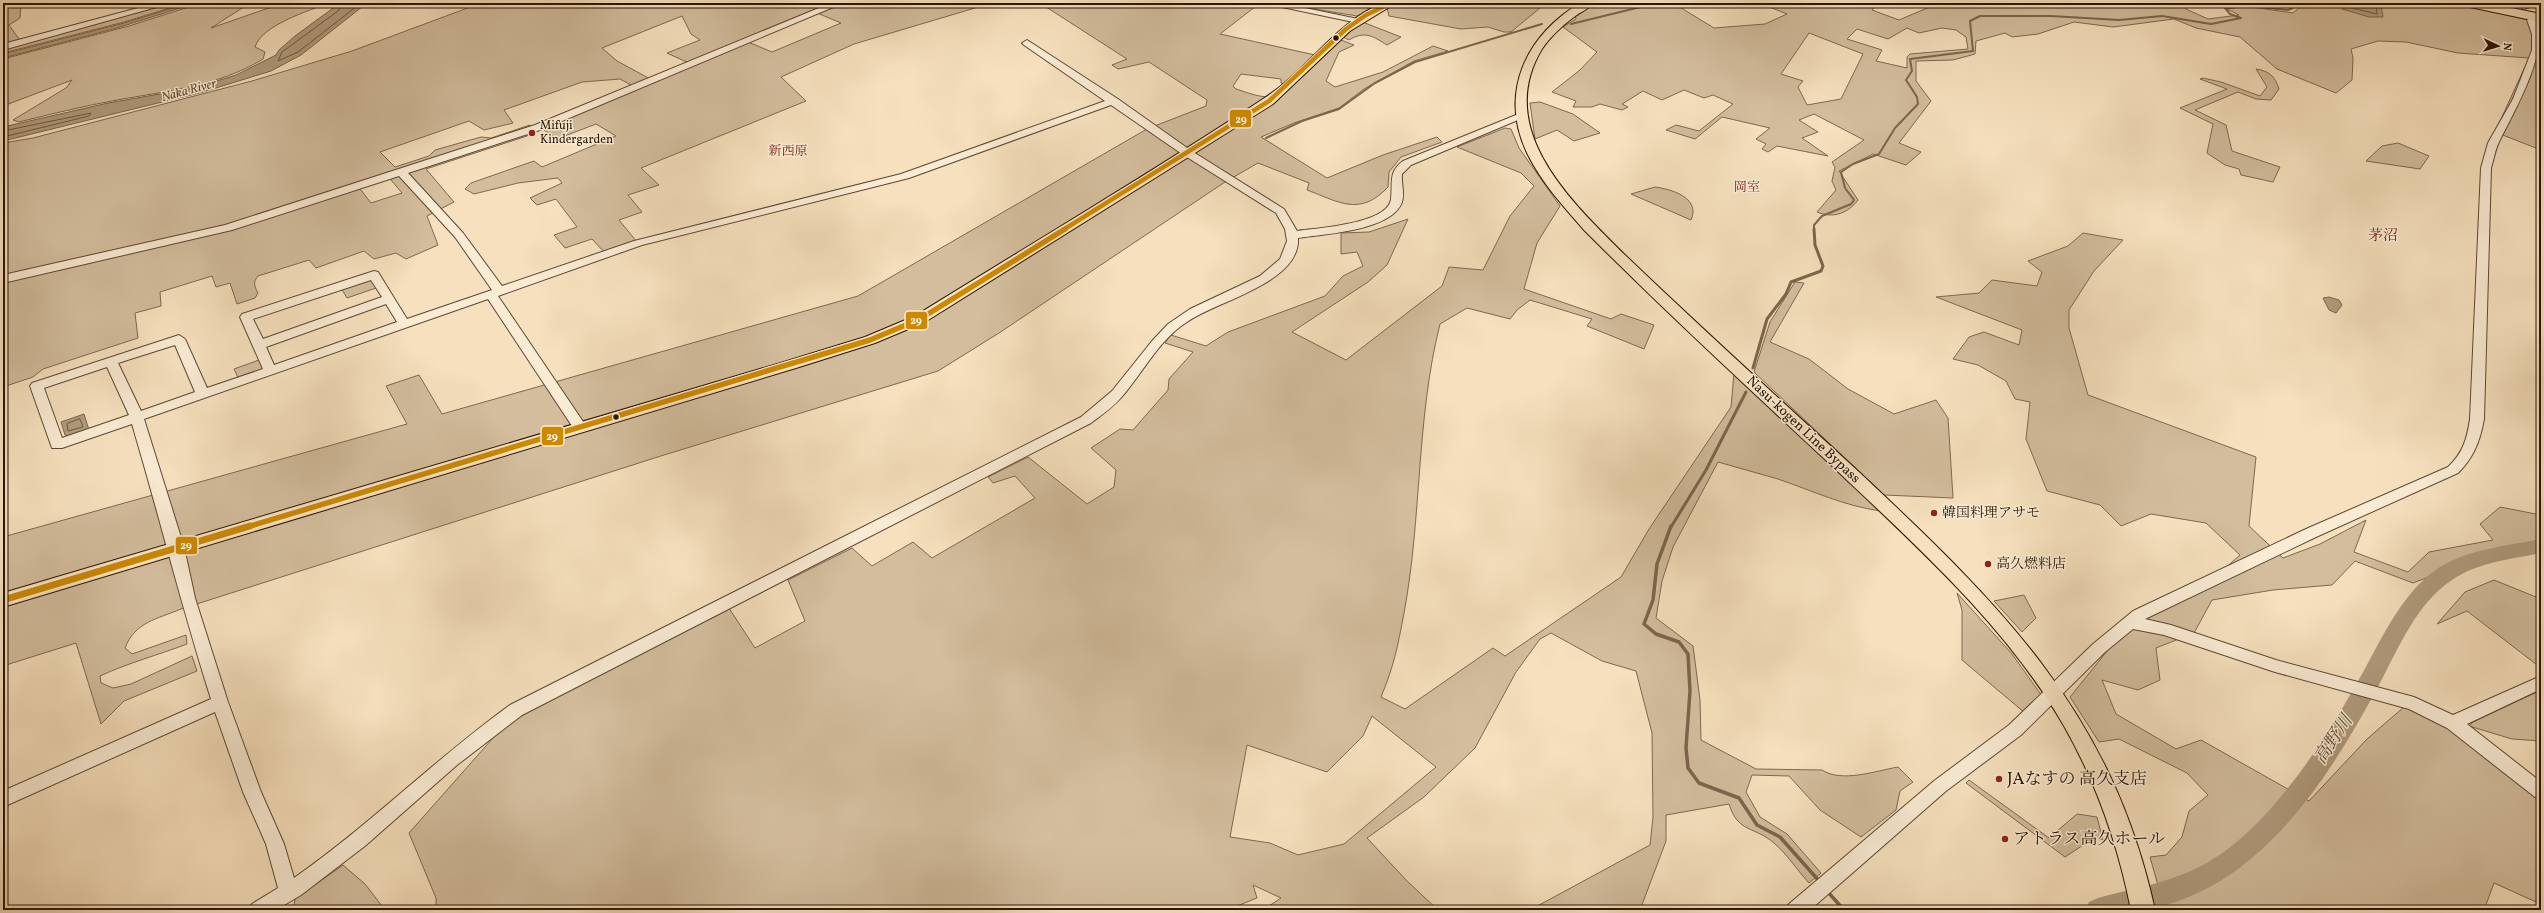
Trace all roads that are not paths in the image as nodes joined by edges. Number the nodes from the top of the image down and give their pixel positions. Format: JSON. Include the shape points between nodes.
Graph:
{"nodes":[{"id":1,"x":167,"y":3,"type":"edge"},
{"id":2,"x":839,"y":3,"type":"edge"},
{"id":3,"x":1267,"y":3,"type":"edge"},
{"id":4,"x":1391,"y":3,"type":"edge"},
{"id":5,"x":1588,"y":3,"type":"edge"},
{"id":6,"x":2470,"y":3,"type":"edge"},
{"id":7,"x":2479,"y":3,"type":"edge"},
{"id":8,"x":2495,"y":3,"type":"edge"},
{"id":9,"x":2534,"y":13,"type":"edge"},
{"id":10,"x":1358,"y":20,"type":"junction"},
{"id":11,"x":1027,"y":43,"type":"dead end"},
{"id":12,"x":3,"y":47,"type":"edge"},
{"id":13,"x":1114,"y":101,"type":"junction"},
{"id":14,"x":1520,"y":117,"type":"junction"},
{"id":15,"x":1186,"y":152,"type":"junction"},
{"id":16,"x":401,"y":172,"type":"junction"},
{"id":17,"x":1293,"y":235,"type":"junction"},
{"id":18,"x":3,"y":279,"type":"edge"},
{"id":19,"x":495,"y":294,"type":"junction"},
{"id":20,"x":389,"y":299,"type":"junction"},
{"id":21,"x":405,"y":325,"type":"junction"},
{"id":22,"x":259,"y":345,"type":"junction"},
{"id":23,"x":111,"y":362,"type":"junction"},
{"id":24,"x":271,"y":372,"type":"junction"},
{"id":25,"x":203,"y":395,"type":"junction"},
{"id":26,"x":137,"y":417,"type":"junction"},
{"id":27,"x":579,"y":426,"type":"junction"},
{"id":28,"x":176,"y":547,"type":"junction"},
{"id":29,"x":3,"y":600,"type":"edge"},
{"id":30,"x":2130,"y":622,"type":"junction"},
{"id":31,"x":2541,"y":682,"type":"edge"},
{"id":32,"x":2054,"y":693,"type":"junction"},
{"id":33,"x":220,"y":702,"type":"junction"},
{"id":34,"x":2453,"y":723,"type":"junction"},
{"id":35,"x":2541,"y":792,"type":"edge"},
{"id":36,"x":3,"y":799,"type":"edge"},
{"id":37,"x":289,"y":892,"type":"junction"},
{"id":38,"x":259,"y":910,"type":"edge"},
{"id":39,"x":1796,"y":910,"type":"edge"},
{"id":40,"x":2143,"y":910,"type":"edge"}],
"edges":[{"from":1,"to":12,"type":"street"},
{"from":2,"to":16,"type":"street","via":[[552,122]]},
{"from":3,"to":10,"type":"street"},
{"from":4,"to":10,"type":"main road"},
{"from":5,"to":14,"type":"main road","name":"Nasu-kogen Line Bypass","via":[[1556,25],[1534,52],[1520,92]]},
{"from":6,"to":9,"type":"highway"},
{"from":7,"to":9,"type":"highway"},
{"from":8,"to":9,"type":"highway"},
{"from":9,"to":30,"type":"street","via":[[2537,50],[2518,99],[2493,143],[2486,168],[2477,419],[2473,444],[2464,459],[2454,470],[2165,601]]},
{"from":10,"to":15,"type":"main road","via":[[1278,94]]},
{"from":11,"to":13,"type":"street"},
{"from":13,"to":15,"type":"street"},
{"from":13,"to":19,"type":"street","via":[[912,174],[648,240]]},
{"from":14,"to":17,"type":"street","via":[[1403,165],[1395,180],[1397,201],[1388,215],[1365,223]]},
{"from":14,"to":32,"type":"main road","name":"Nasu-kogen Line Bypass","via":[[1528,143],[1537,160],[1589,227],[1959,580]]},
{"from":15,"to":17,"type":"street","via":[[1280,211]]},
{"from":15,"to":27,"type":"main road","via":[[945,305],[901,328],[790,365]]},
{"from":16,"to":18,"type":"street","via":[[228,228]]},
{"from":16,"to":19,"type":"street","via":[[459,235]]},
{"from":17,"to":37,"type":"street","via":[[1290,254],[1280,266],[1266,277],[1198,310],[1172,327],[1152,347],[1121,391],[1086,420],[516,710],[460,750],[356,843]]},
{"from":19,"to":21,"type":"street"},
{"from":19,"to":27,"type":"street"},
{"from":20,"to":21,"type":"street"},
{"from":20,"to":22,"type":"street"},
{"from":20,"to":22,"type":"street","via":[[374,275],[246,317]]},
{"from":21,"to":24,"type":"street"},
{"from":22,"to":24,"type":"street"},
{"from":23,"to":25,"type":"street","via":[[179,339]]},
{"from":23,"to":26,"type":"street"},
{"from":23,"to":26,"type":"street","via":[[37,386],[57,445]]},
{"from":24,"to":25,"type":"street"},
{"from":25,"to":26,"type":"street"},
{"from":26,"to":28,"type":"street"},
{"from":27,"to":28,"type":"main road"},
{"from":28,"to":29,"type":"main road"},
{"from":28,"to":33,"type":"street","via":[[187,598]]},
{"from":30,"to":32,"type":"street"},
{"from":30,"to":34,"type":"street","via":[[2165,629],[2275,666],[2414,704]]},
{"from":31,"to":34,"type":"street"},
{"from":32,"to":39,"type":"street","via":[[2015,730],[1940,786]]},
{"from":32,"to":40,"type":"main road","name":"Nasu-kogen Line Bypass","via":[[2082,743],[2117,817],[2137,878]]},
{"from":33,"to":36,"type":"street"},
{"from":33,"to":37,"type":"street","via":[[252,792],[275,844]]},
{"from":34,"to":35,"type":"street"},
{"from":37,"to":38,"type":"street"}]}
